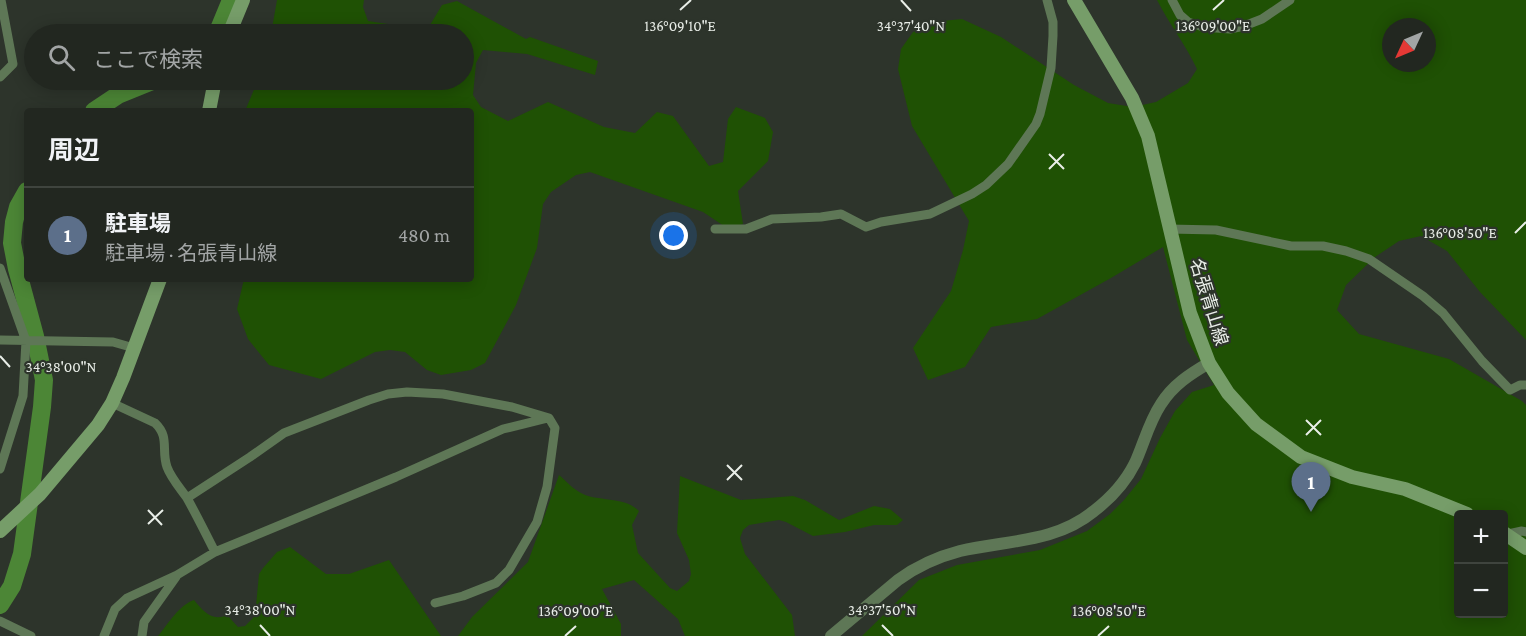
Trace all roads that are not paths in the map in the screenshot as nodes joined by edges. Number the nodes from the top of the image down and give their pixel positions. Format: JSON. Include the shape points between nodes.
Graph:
{"nodes":[{"id":1,"x":1,"y":0,"type":"edge"},
{"id":2,"x":243,"y":0,"type":"edge"},
{"id":3,"x":1047,"y":0,"type":"edge"},
{"id":4,"x":1074,"y":0,"type":"edge"},
{"id":5,"x":1172,"y":0,"type":"edge"},
{"id":6,"x":1290,"y":0,"type":"edge"},
{"id":7,"x":233,"y":24,"type":"edge"},
{"id":8,"x":0,"y":77,"type":"edge"},
{"id":9,"x":213,"y":90,"type":"edge"},
{"id":10,"x":210,"y":108,"type":"edge"},
{"id":11,"x":715,"y":229,"type":"dead end"},
{"id":12,"x":1169,"y":229,"type":"junction"},
{"id":13,"x":0,"y":268,"type":"edge"},
{"id":14,"x":159,"y":282,"type":"edge"},
{"id":15,"x":0,"y":340,"type":"edge"},
{"id":16,"x":28,"y":341,"type":"junction"},
{"id":17,"x":134,"y":348,"type":"junction"},
{"id":18,"x":1209,"y":363,"type":"junction"},
{"id":19,"x":1526,"y":385,"type":"edge"},
{"id":20,"x":112,"y":403,"type":"junction"},
{"id":21,"x":549,"y":418,"type":"junction"},
{"id":22,"x":0,"y":470,"type":"edge"},
{"id":23,"x":187,"y":498,"type":"junction"},
{"id":24,"x":1457,"y":510,"type":"edge"},
{"id":25,"x":0,"y":531,"type":"edge"},
{"id":26,"x":1526,"y":532,"type":"edge"},
{"id":27,"x":1508,"y":533,"type":"edge"},
{"id":28,"x":1508,"y":535,"type":"edge"},
{"id":29,"x":1526,"y":548,"type":"edge"},
{"id":30,"x":215,"y":552,"type":"junction"},
{"id":31,"x":177,"y":575,"type":"junction"},
{"id":32,"x":435,"y":603,"type":"dead end"},
{"id":33,"x":0,"y":621,"type":"edge"},
{"id":34,"x":838,"y":633,"type":"edge"},
{"id":35,"x":31,"y":636,"type":"edge"},
{"id":36,"x":104,"y":636,"type":"edge"},
{"id":37,"x":142,"y":636,"type":"edge"}],
"edges":[{"from":1,"to":8,"type":"street","via":[[13,64]]},
{"from":2,"to":7,"type":"main road"},
{"from":3,"to":11,"type":"street","via":[[1053,36],[1051,68],[1040,114],[1008,164],[986,185],[930,214],[866,227],[841,214],[772,219],[746,229]]},
{"from":4,"to":12,"type":"main road","name":"名張青山線","via":[[1132,98],[1148,136]]},
{"from":5,"to":6,"type":"street","via":[[1188,22],[1230,29],[1262,19]]},
{"from":9,"to":10,"type":"main road"},
{"from":12,"to":18,"type":"main road","name":"名張青山線","via":[[1190,313]]},
{"from":12,"to":19,"type":"street","via":[[1216,230],[1291,246],[1323,246],[1369,259],[1443,313],[1510,390]]},
{"from":13,"to":16,"type":"street"},
{"from":14,"to":17,"type":"main road"},
{"from":15,"to":16,"type":"street"},
{"from":16,"to":17,"type":"street","via":[[113,342]]},
{"from":16,"to":22,"type":"street","via":[[23,396]]},
{"from":17,"to":20,"type":"main road"},
{"from":18,"to":24,"type":"main road","name":"名張青山線","via":[[1227,393],[1256,424],[1301,456],[1352,477],[1405,489]]},
{"from":18,"to":34,"type":"street","via":[[1189,374],[1162,402],[1132,469],[1115,492],[1087,517],[1046,536],[960,551],[930,561],[904,576]]},
{"from":20,"to":23,"type":"street","via":[[160,428],[167,469]]},
{"from":20,"to":25,"type":"main road","via":[[40,494]]},
{"from":21,"to":23,"type":"street","via":[[443,394],[388,394],[284,433]]},
{"from":21,"to":30,"type":"street","via":[[503,429]]},
{"from":21,"to":32,"type":"street","via":[[555,428],[547,487],[537,522],[509,570],[496,583]]},
{"from":23,"to":30,"type":"street"},
{"from":26,"to":27,"type":"street"},
{"from":28,"to":29,"type":"main road"},
{"from":30,"to":31,"type":"street"},
{"from":31,"to":36,"type":"street","via":[[127,598],[115,609]]},
{"from":31,"to":37,"type":"street","via":[[144,622]]},
{"from":33,"to":35,"type":"street"}]}
